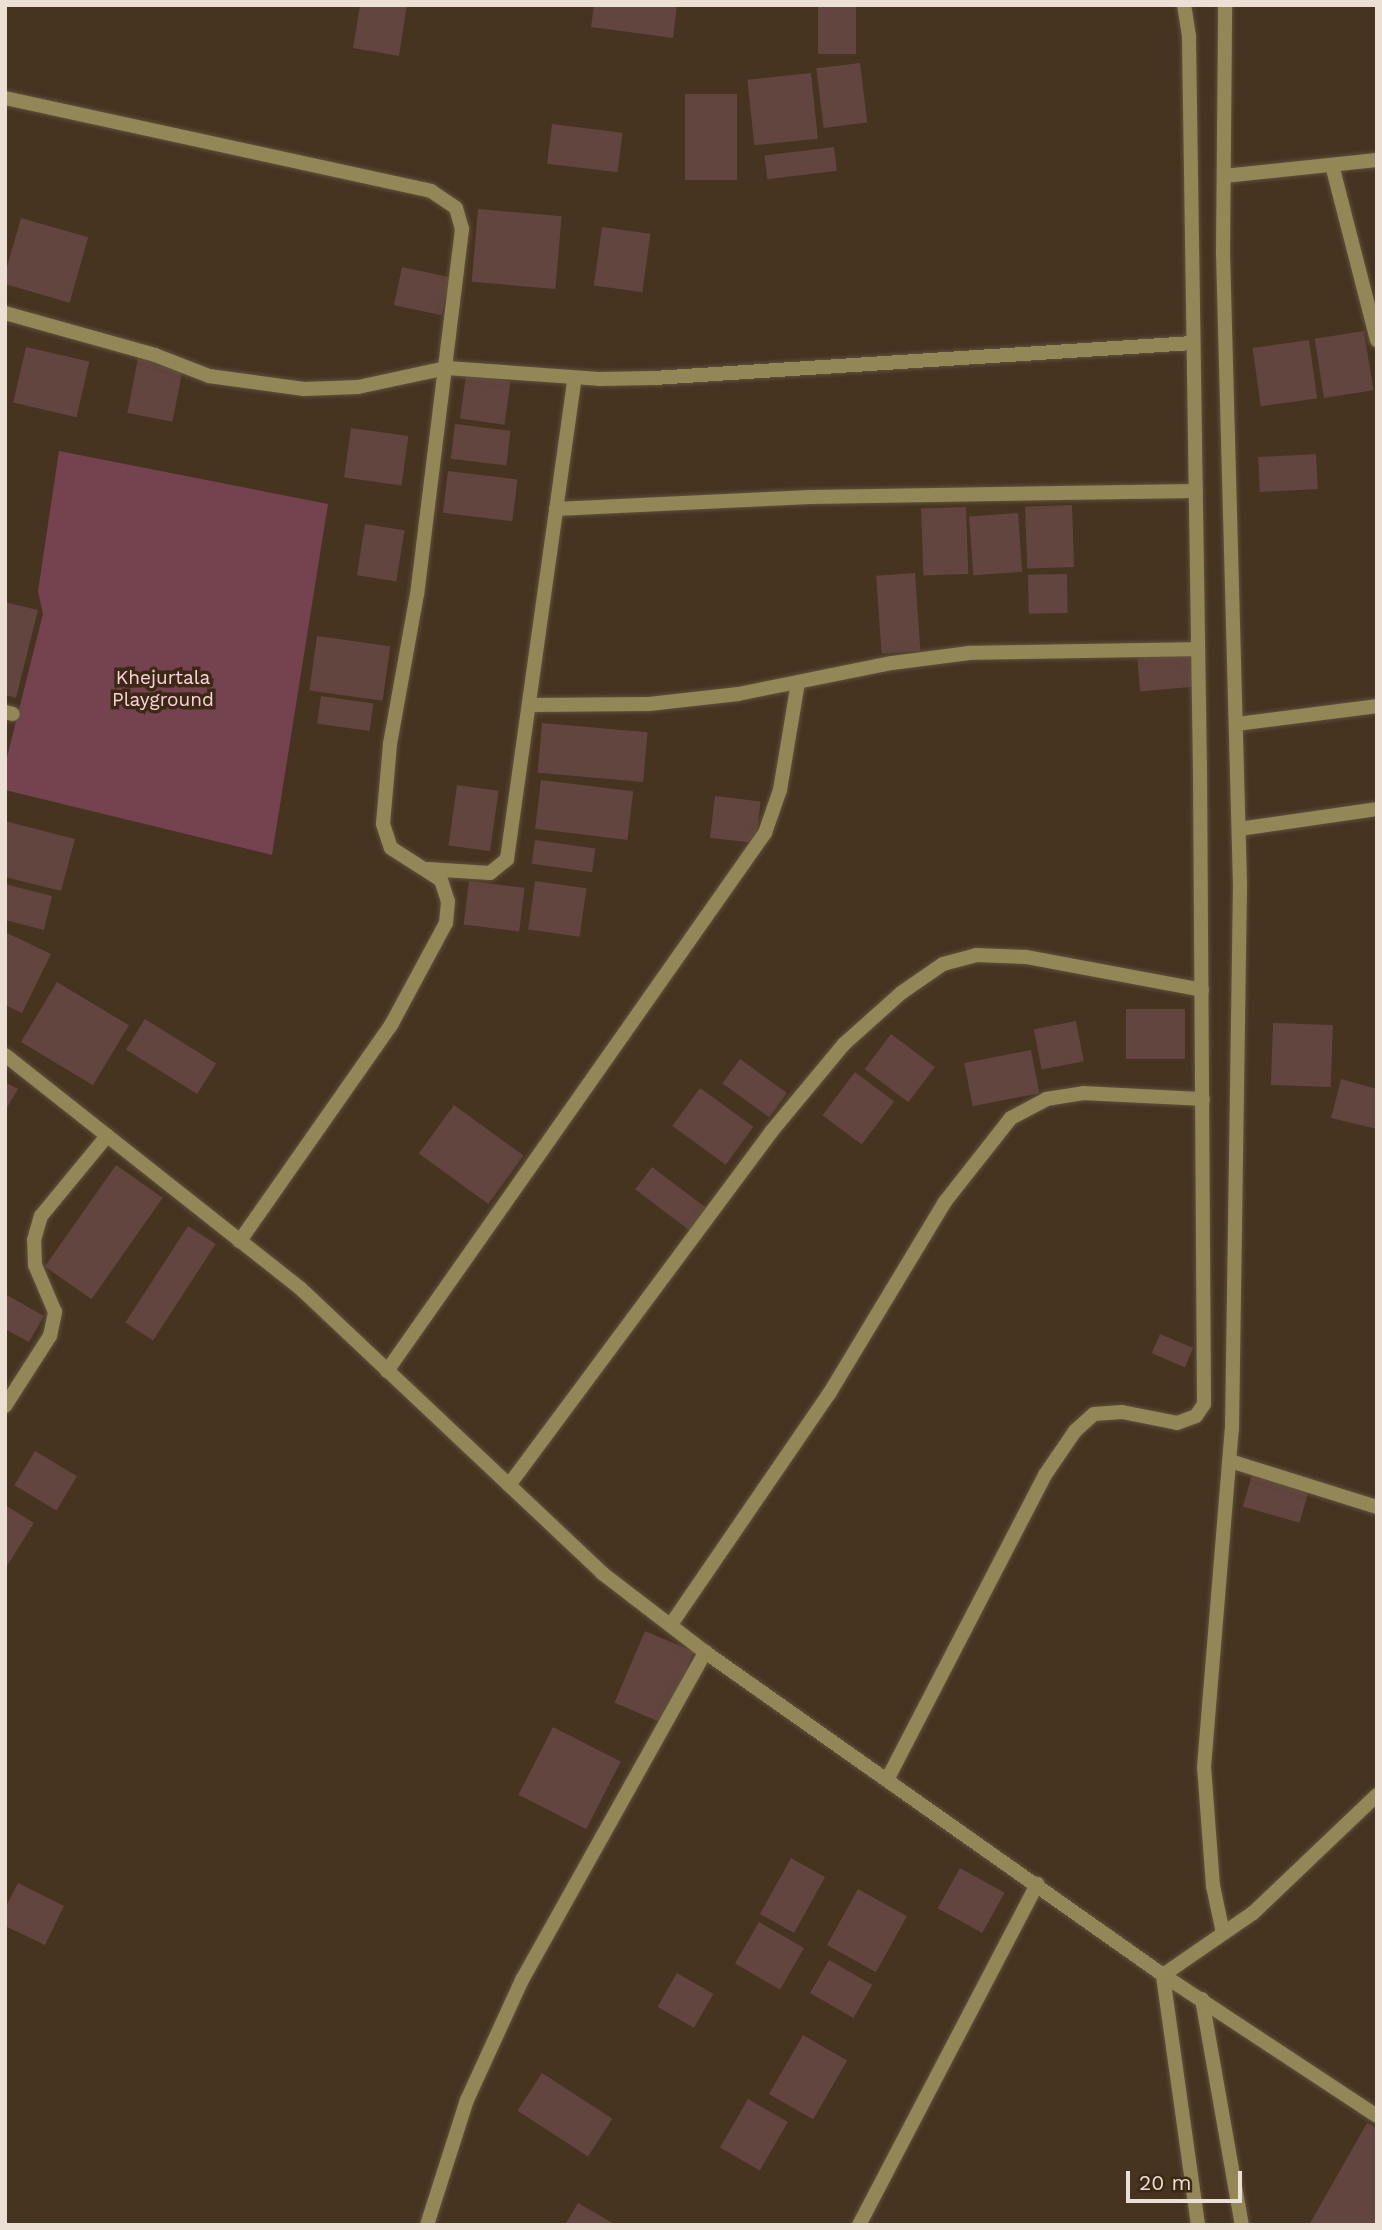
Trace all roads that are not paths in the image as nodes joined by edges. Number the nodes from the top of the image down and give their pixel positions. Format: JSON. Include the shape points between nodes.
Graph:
{"nodes":[{"id":1,"x":1184,"y":5,"type":"edge"},
{"id":2,"x":1225,"y":5,"type":"edge"},
{"id":3,"x":5,"y":98,"type":"edge"},
{"id":4,"x":1377,"y":160,"type":"edge"},
{"id":5,"x":1332,"y":165,"type":"junction"},
{"id":6,"x":1224,"y":176,"type":"junction"},
{"id":7,"x":5,"y":313,"type":"edge"},
{"id":8,"x":1377,"y":340,"type":"edge"},
{"id":9,"x":1193,"y":343,"type":"junction"},
{"id":10,"x":447,"y":368,"type":"junction"},
{"id":11,"x":575,"y":378,"type":"junction"},
{"id":12,"x":1196,"y":491,"type":"junction"},
{"id":13,"x":556,"y":509,"type":"junction"},
{"id":14,"x":1198,"y":649,"type":"junction"},
{"id":15,"x":798,"y":683,"type":"junction"},
{"id":16,"x":529,"y":705,"type":"junction"},
{"id":17,"x":1377,"y":706,"type":"edge"},
{"id":18,"x":1237,"y":724,"type":"junction"},
{"id":19,"x":1377,"y":809,"type":"edge"},
{"id":20,"x":1239,"y":829,"type":"junction"},
{"id":21,"x":427,"y":869,"type":"junction"},
{"id":22,"x":1202,"y":990,"type":"junction"},
{"id":23,"x":5,"y":1055,"type":"edge"},
{"id":24,"x":1203,"y":1098,"type":"junction"},
{"id":25,"x":107,"y":1136,"type":"junction"},
{"id":26,"x":240,"y":1241,"type":"junction"},
{"id":27,"x":387,"y":1371,"type":"junction"},
{"id":28,"x":5,"y":1406,"type":"edge"},
{"id":29,"x":1230,"y":1461,"type":"junction"},
{"id":30,"x":509,"y":1485,"type":"junction"},
{"id":31,"x":1377,"y":1507,"type":"edge"},
{"id":32,"x":672,"y":1623,"type":"junction"},
{"id":33,"x":705,"y":1652,"type":"junction"},
{"id":34,"x":888,"y":1778,"type":"junction"},
{"id":35,"x":1377,"y":1795,"type":"edge"},
{"id":36,"x":1037,"y":1884,"type":"junction"},
{"id":37,"x":1223,"y":1933,"type":"junction"},
{"id":38,"x":1163,"y":1975,"type":"junction"},
{"id":39,"x":1202,"y":1999,"type":"junction"},
{"id":40,"x":1377,"y":2116,"type":"edge"},
{"id":41,"x":427,"y":2225,"type":"edge"},
{"id":42,"x":859,"y":2225,"type":"edge"},
{"id":43,"x":1198,"y":2225,"type":"edge"},
{"id":44,"x":1242,"y":2225,"type":"edge"}],
"edges":[{"from":1,"to":9,"type":"street","via":[[1189,36]]},
{"from":2,"to":6,"type":"street"},
{"from":3,"to":10,"type":"street","via":[[431,191],[456,208],[462,229]]},
{"from":4,"to":5,"type":"street"},
{"from":5,"to":6,"type":"street"},
{"from":5,"to":8,"type":"street"},
{"from":6,"to":18,"type":"street"},
{"from":7,"to":10,"type":"street","via":[[155,355],[209,376],[257,386],[358,387]]},
{"from":9,"to":11,"type":"street","via":[[812,370]]},
{"from":9,"to":12,"type":"street"},
{"from":10,"to":11,"type":"street"},
{"from":10,"to":21,"type":"street","via":[[417,594],[390,744],[383,824],[390,848],[405,861]]},
{"from":11,"to":13,"type":"street"},
{"from":12,"to":13,"type":"street","via":[[810,497]]},
{"from":12,"to":14,"type":"street"},
{"from":13,"to":16,"type":"street"},
{"from":14,"to":15,"type":"street","via":[[969,653]]},
{"from":14,"to":22,"type":"street"},
{"from":15,"to":16,"type":"street","via":[[649,704]]},
{"from":15,"to":27,"type":"street","via":[[780,790],[765,834]]},
{"from":16,"to":21,"type":"street","via":[[507,859],[490,873]]},
{"from":17,"to":18,"type":"street"},
{"from":18,"to":20,"type":"street"},
{"from":19,"to":20,"type":"street"},
{"from":20,"to":29,"type":"street"},
{"from":21,"to":26,"type":"street","via":[[441,880],[448,901],[446,923],[434,950],[391,1025]]},
{"from":22,"to":24,"type":"street"},
{"from":22,"to":30,"type":"street","via":[[1026,957],[976,955],[943,964],[901,993],[844,1044],[771,1132]]},
{"from":23,"to":25,"type":"street"},
{"from":24,"to":32,"type":"street","via":[[1084,1093],[1046,1099],[1011,1118],[944,1203],[829,1394]]},
{"from":24,"to":34,"type":"street","via":[[1204,1404],[1196,1416],[1177,1423],[1122,1412],[1094,1414],[1075,1431],[1045,1475]]},
{"from":25,"to":26,"type":"street"},
{"from":25,"to":28,"type":"street","via":[[41,1216],[34,1240],[36,1265],[55,1312],[50,1336]]},
{"from":26,"to":27,"type":"street","via":[[301,1289]]},
{"from":27,"to":30,"type":"street"},
{"from":29,"to":31,"type":"street"},
{"from":29,"to":37,"type":"street","via":[[1204,1767],[1213,1886]]},
{"from":30,"to":32,"type":"street","via":[[602,1573]]},
{"from":32,"to":33,"type":"street"},
{"from":33,"to":34,"type":"street"},
{"from":33,"to":41,"type":"street","via":[[522,1980],[467,2100]]},
{"from":34,"to":36,"type":"street"},
{"from":35,"to":37,"type":"street","via":[[1254,1913]]},
{"from":36,"to":38,"type":"street"},
{"from":36,"to":42,"type":"street"},
{"from":37,"to":38,"type":"street"},
{"from":38,"to":39,"type":"street"},
{"from":38,"to":43,"type":"street"},
{"from":39,"to":40,"type":"street"},
{"from":39,"to":44,"type":"street"}]}
